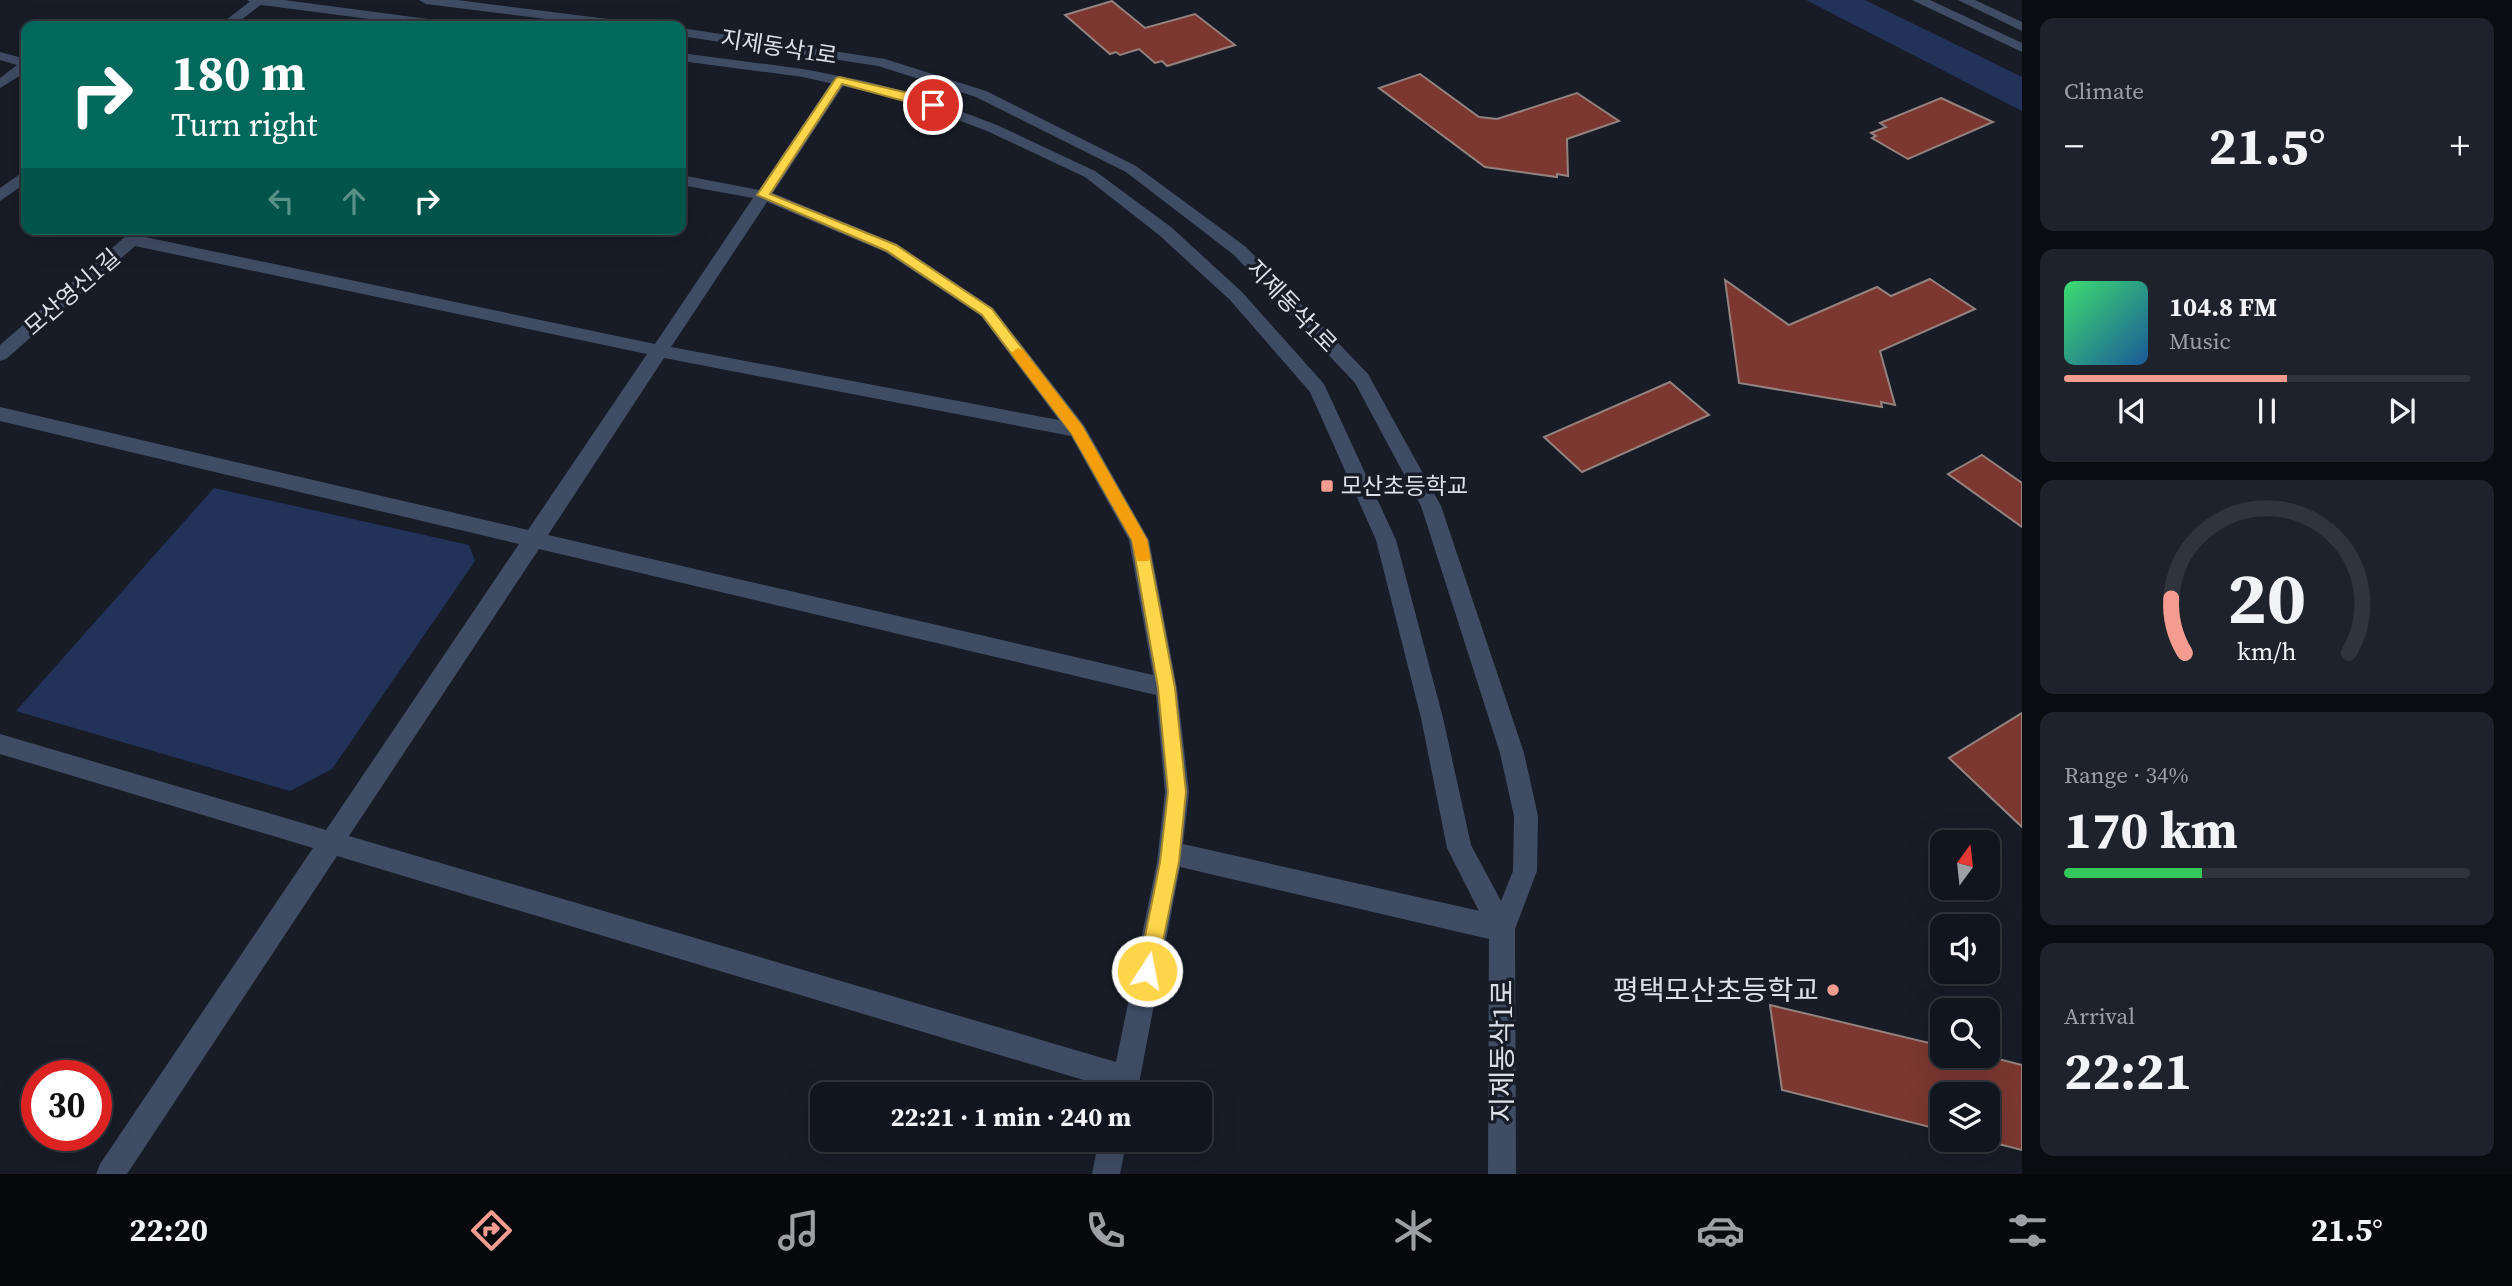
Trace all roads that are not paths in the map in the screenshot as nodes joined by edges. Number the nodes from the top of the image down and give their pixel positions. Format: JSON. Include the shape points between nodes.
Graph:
{"nodes":[{"id":1,"x":258,"y":0,"type":"edge"},
{"id":2,"x":426,"y":0,"type":"edge"},
{"id":3,"x":1919,"y":0,"type":"edge"},
{"id":4,"x":1965,"y":0,"type":"edge"},
{"id":5,"x":231,"y":21,"type":"edge"},
{"id":6,"x":414,"y":21,"type":"edge"},
{"id":7,"x":592,"y":21,"type":"edge"},
{"id":8,"x":2022,"y":27,"type":"edge"},
{"id":9,"x":686,"y":33,"type":"edge"},
{"id":10,"x":2022,"y":48,"type":"edge"},
{"id":11,"x":0,"y":57,"type":"edge"},
{"id":12,"x":686,"y":58,"type":"edge"},
{"id":13,"x":21,"y":62,"type":"edge"},
{"id":14,"x":21,"y":70,"type":"edge"},
{"id":15,"x":839,"y":80,"type":"junction"},
{"id":16,"x":0,"y":84,"type":"edge"},
{"id":17,"x":21,"y":179,"type":"edge"},
{"id":18,"x":686,"y":181,"type":"edge"},
{"id":19,"x":763,"y":195,"type":"junction"},
{"id":20,"x":0,"y":196,"type":"edge"},
{"id":21,"x":139,"y":235,"type":"edge"},
{"id":22,"x":661,"y":351,"type":"junction"},
{"id":23,"x":0,"y":355,"type":"edge"},
{"id":24,"x":0,"y":414,"type":"edge"},
{"id":25,"x":1077,"y":430,"type":"junction"},
{"id":26,"x":535,"y":539,"type":"junction"},
{"id":27,"x":1166,"y":688,"type":"junction"},
{"id":28,"x":0,"y":744,"type":"edge"},
{"id":29,"x":332,"y":843,"type":"junction"},
{"id":30,"x":1171,"y":853,"type":"junction"},
{"id":31,"x":1502,"y":929,"type":"junction"},
{"id":32,"x":1111,"y":1082,"type":"edge"},
{"id":33,"x":1125,"y":1082,"type":"edge"},
{"id":34,"x":1110,"y":1152,"type":"edge"},
{"id":35,"x":110,"y":1174,"type":"edge"},
{"id":36,"x":1106,"y":1174,"type":"edge"},
{"id":37,"x":1502,"y":1174,"type":"edge"}],
"edges":[{"from":1,"to":5,"type":"street"},
{"from":1,"to":6,"type":"street"},
{"from":2,"to":7,"type":"street"},
{"from":3,"to":10,"type":"street"},
{"from":4,"to":8,"type":"street"},
{"from":9,"to":31,"type":"street","name":"지제동삭1로","via":[[880,62],[981,94],[1131,169],[1240,251],[1362,379],[1431,506],[1512,753],[1526,816],[1525,872]]},
{"from":11,"to":13,"type":"street"},
{"from":12,"to":15,"type":"street","name":"지제동삭1로"},
{"from":14,"to":16,"type":"street"},
{"from":15,"to":19,"type":"street"},
{"from":15,"to":31,"type":"street","name":"지제동삭1로","via":[[913,98],[992,128],[1090,174],[1165,231],[1236,296],[1318,389],[1386,540],[1432,718],[1459,848]]},
{"from":17,"to":20,"type":"street"},
{"from":18,"to":19,"type":"street"},
{"from":19,"to":22,"type":"street"},
{"from":19,"to":25,"type":"street","via":[[891,248],[987,312]]},
{"from":21,"to":22,"type":"street"},
{"from":21,"to":23,"type":"street","name":"모산영신1길"},
{"from":22,"to":25,"type":"street"},
{"from":22,"to":26,"type":"street"},
{"from":24,"to":26,"type":"street"},
{"from":25,"to":27,"type":"street","via":[[1139,540]]},
{"from":26,"to":27,"type":"street"},
{"from":26,"to":29,"type":"street"},
{"from":27,"to":30,"type":"street","via":[[1177,792]]},
{"from":28,"to":29,"type":"street"},
{"from":29,"to":32,"type":"street"},
{"from":29,"to":35,"type":"street"},
{"from":30,"to":31,"type":"street"},
{"from":30,"to":33,"type":"street"},
{"from":31,"to":37,"type":"street","name":"지제동삭1로"},
{"from":34,"to":36,"type":"street"}]}
